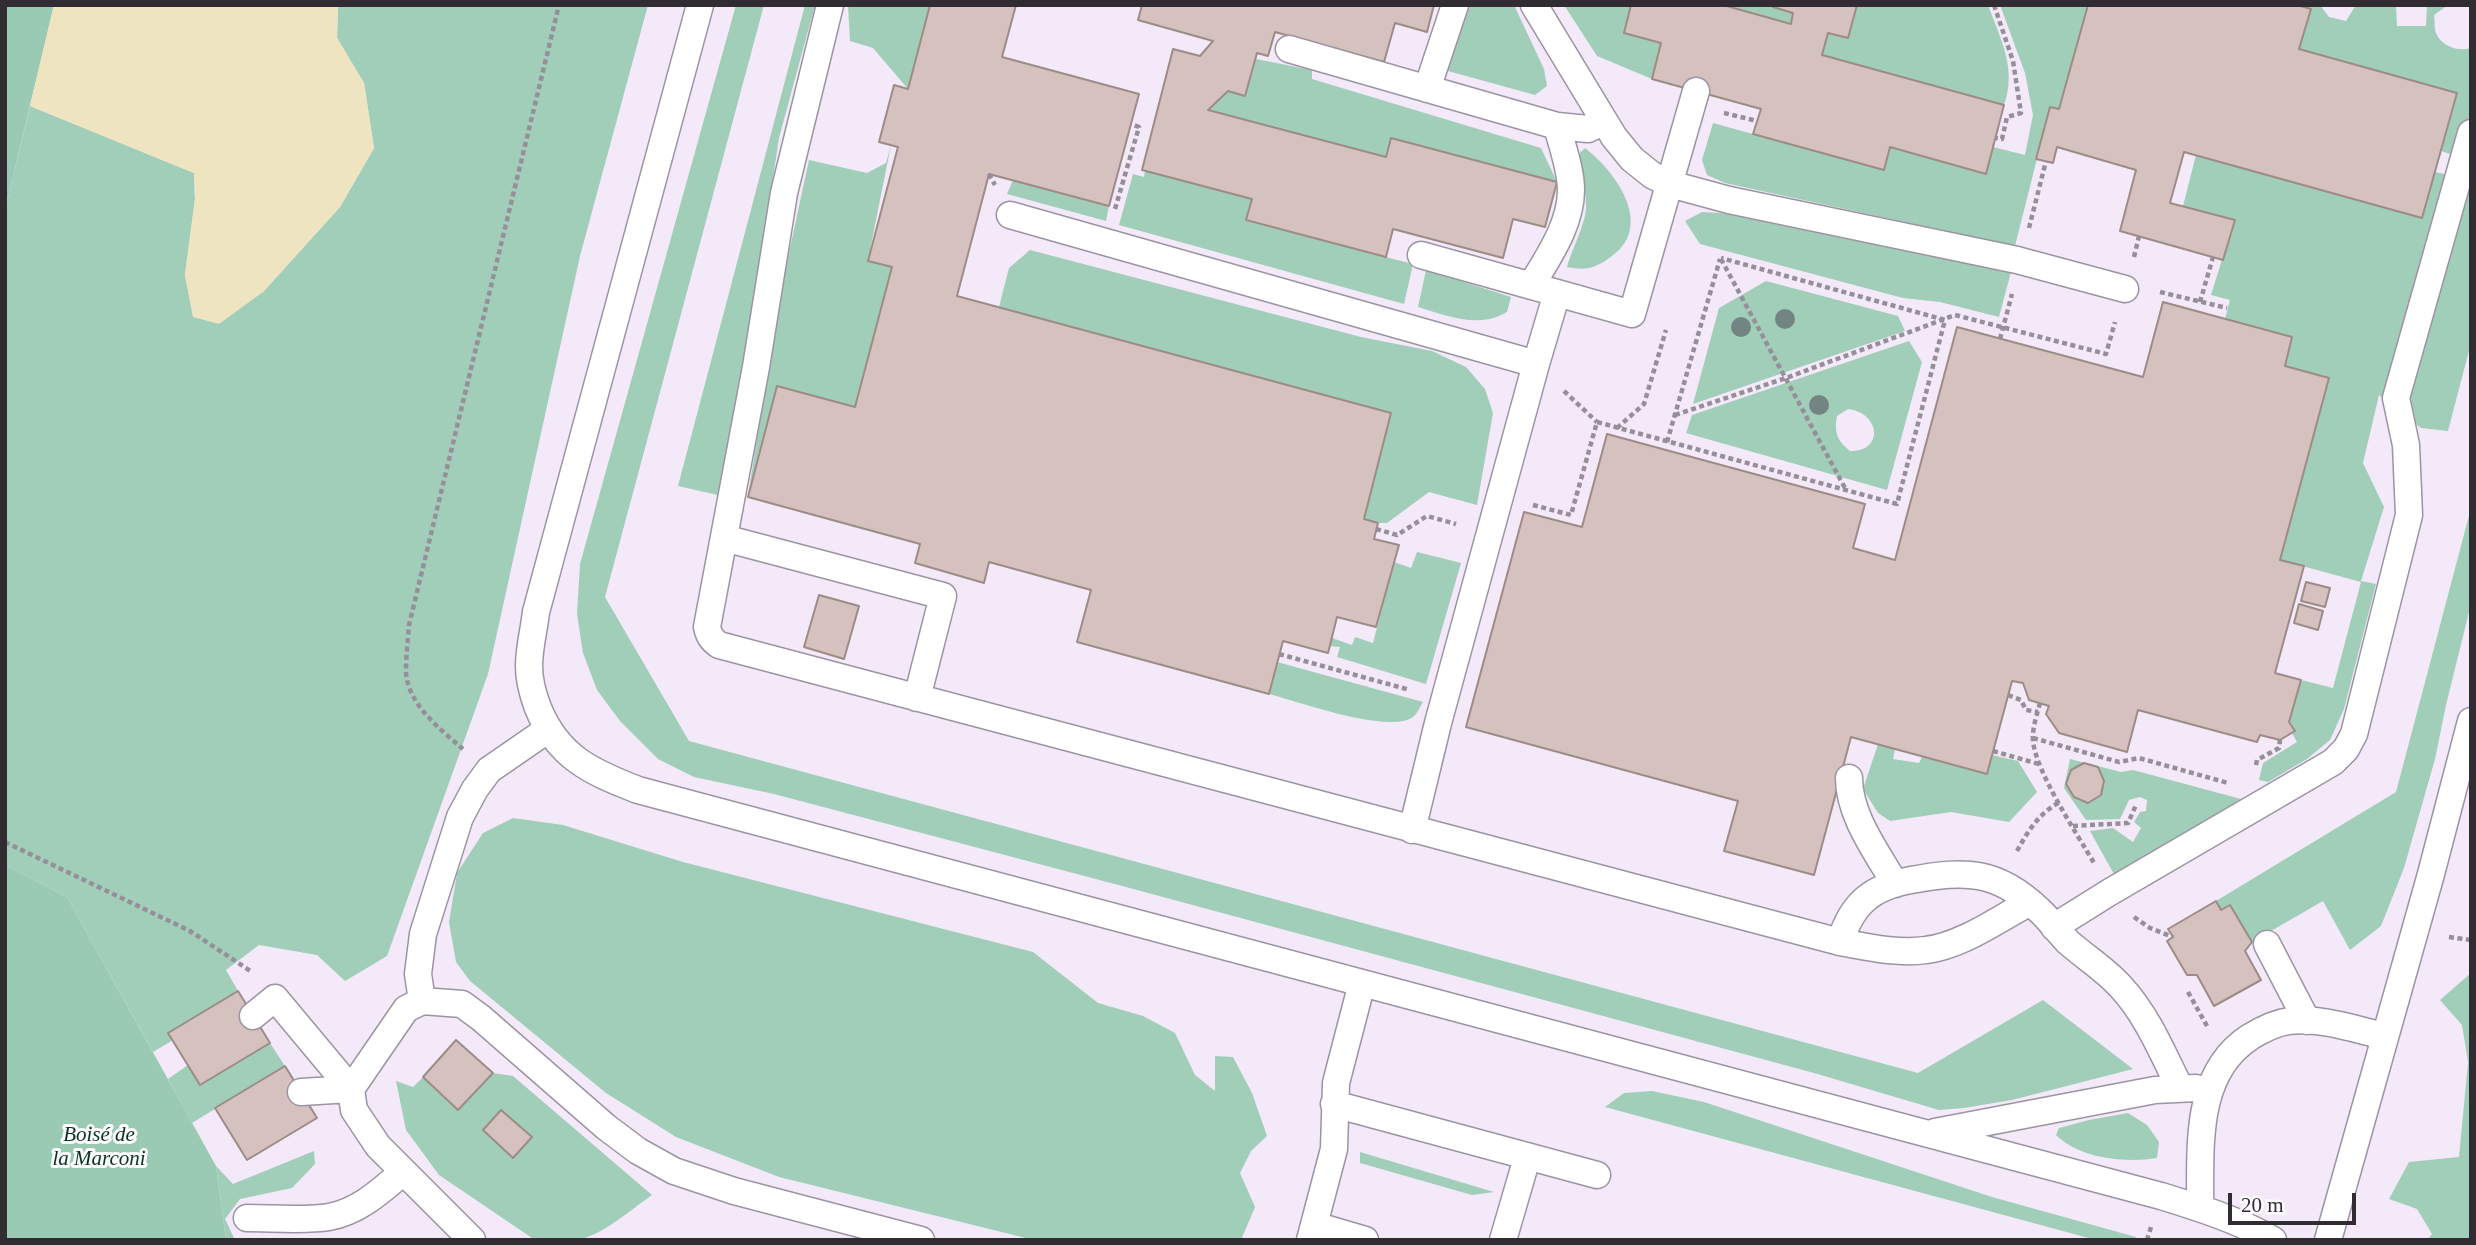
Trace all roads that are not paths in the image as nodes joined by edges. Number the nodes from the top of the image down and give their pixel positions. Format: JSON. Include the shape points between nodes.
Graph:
{"nodes":[{"id":1,"x":700,"y":5,"type":"edge"},
{"id":2,"x":830,"y":5,"type":"edge"},
{"id":3,"x":1455,"y":5,"type":"edge"},
{"id":4,"x":1534,"y":5,"type":"edge"},
{"id":5,"x":1289,"y":49,"type":"dead end"},
{"id":6,"x":1427,"y":89,"type":"junction"},
{"id":7,"x":1696,"y":92,"type":"dead end"},
{"id":8,"x":1604,"y":121,"type":"junction"},
{"id":9,"x":1558,"y":126,"type":"junction"},
{"id":10,"x":2471,"y":133,"type":"edge"},
{"id":11,"x":1670,"y":184,"type":"junction"},
{"id":12,"x":1010,"y":215,"type":"dead end"},
{"id":13,"x":1421,"y":255,"type":"dead end"},
{"id":14,"x":1531,"y":286,"type":"junction"},
{"id":15,"x":2125,"y":289,"type":"road end"},
{"id":16,"x":1557,"y":293,"type":"junction"},
{"id":17,"x":1536,"y":364,"type":"junction"},
{"id":18,"x":724,"y":538,"type":"junction"},
{"id":19,"x":917,"y":698,"type":"junction"},
{"id":20,"x":2471,"y":721,"type":"edge"},
{"id":21,"x":547,"y":730,"type":"junction"},
{"id":22,"x":1849,"y":778,"type":"dead end"},
{"id":23,"x":1412,"y":830,"type":"junction"},
{"id":24,"x":1895,"y":884,"type":"junction"},
{"id":25,"x":2030,"y":902,"type":"junction"},
{"id":26,"x":2054,"y":927,"type":"junction"},
{"id":27,"x":1840,"y":942,"type":"junction"},
{"id":28,"x":2267,"y":944,"type":"dead end"},
{"id":29,"x":1362,"y":983,"type":"junction"},
{"id":30,"x":422,"y":1001,"type":"junction"},
{"id":31,"x":253,"y":1016,"type":"dead end"},
{"id":32,"x":2307,"y":1021,"type":"junction"},
{"id":33,"x":2384,"y":1036,"type":"junction"},
{"id":34,"x":2180,"y":1088,"type":"junction"},
{"id":35,"x":351,"y":1089,"type":"junction"},
{"id":36,"x":2210,"y":1090,"type":"junction"},
{"id":37,"x":301,"y":1092,"type":"dead end"},
{"id":38,"x":1334,"y":1104,"type":"junction"},
{"id":39,"x":1930,"y":1133,"type":"junction"},
{"id":40,"x":1527,"y":1158,"type":"junction"},
{"id":41,"x":403,"y":1172,"type":"junction"},
{"id":42,"x":1597,"y":1175,"type":"dead end"},
{"id":43,"x":2200,"y":1208,"type":"junction"},
{"id":44,"x":247,"y":1218,"type":"dead end"},
{"id":45,"x":840,"y":1230,"type":"edge"},
{"id":46,"x":1312,"y":1232,"type":"edge"},
{"id":47,"x":460,"y":1236,"type":"edge"},
{"id":48,"x":921,"y":1240,"type":"edge"},
{"id":49,"x":1365,"y":1240,"type":"edge"},
{"id":50,"x":1503,"y":1240,"type":"edge"},
{"id":51,"x":2273,"y":1240,"type":"edge"},
{"id":52,"x":2328,"y":1240,"type":"edge"}],
"edges":[{"from":1,"to":21,"type":"lane","via":[[536,612],[529,667],[533,695]]},
{"from":2,"to":18,"type":"lane","via":[[784,193]]},
{"from":3,"to":6,"type":"lane"},
{"from":4,"to":8,"type":"lane"},
{"from":5,"to":6,"type":"lane"},
{"from":6,"to":9,"type":"lane"},
{"from":7,"to":11,"type":"lane"},
{"from":8,"to":9,"type":"lane","via":[[1588,129]]},
{"from":8,"to":11,"type":"lane","via":[[1632,159]]},
{"from":9,"to":14,"type":"lane","via":[[1571,189],[1569,211]]},
{"from":10,"to":26,"type":"lane","via":[[2396,398],[2406,445],[2409,515],[2354,734],[2333,762]]},
{"from":11,"to":15,"type":"lane","via":[[2021,261]]},
{"from":11,"to":16,"type":"lane","via":[[1632,314]]},
{"from":12,"to":17,"type":"lane"},
{"from":13,"to":14,"type":"lane"},
{"from":14,"to":16,"type":"lane"},
{"from":16,"to":17,"type":"lane"},
{"from":17,"to":23,"type":"lane"},
{"from":18,"to":19,"type":"lane","via":[[707,627],[713,641]]},
{"from":18,"to":19,"type":"lane","via":[[943,596]]},
{"from":19,"to":23,"type":"lane"},
{"from":20,"to":33,"type":"lane"},
{"from":21,"to":29,"type":"lane","via":[[584,766],[638,790]]},
{"from":21,"to":30,"type":"lane","via":[[489,770],[460,817],[423,934],[418,974]]},
{"from":22,"to":24,"type":"lane","via":[[1855,811]]},
{"from":23,"to":27,"type":"lane"},
{"from":24,"to":25,"type":"lane","via":[[1969,874],[1993,879]]},
{"from":24,"to":27,"type":"lane","via":[[1857,904]]},
{"from":25,"to":26,"type":"lane"},
{"from":25,"to":27,"type":"lane","via":[[1952,944],[1928,950],[1887,950]]},
{"from":26,"to":34,"type":"lane","via":[[2120,985]]},
{"from":28,"to":32,"type":"lane"},
{"from":29,"to":38,"type":"lane"},
{"from":29,"to":39,"type":"lane"},
{"from":30,"to":35,"type":"lane","via":[[406,1009]]},
{"from":30,"to":45,"type":"lane","via":[[462,1004],[606,1127],[674,1171]]},
{"from":31,"to":35,"type":"lane","via":[[275,999]]},
{"from":32,"to":33,"type":"lane"},
{"from":32,"to":36,"type":"lane","via":[[2264,1028],[2238,1045]]},
{"from":33,"to":52,"type":"lane"},
{"from":34,"to":36,"type":"lane"},
{"from":34,"to":39,"type":"lane"},
{"from":35,"to":37,"type":"lane"},
{"from":35,"to":41,"type":"lane","via":[[354,1110]]},
{"from":36,"to":43,"type":"lane","via":[[2200,1133]]},
{"from":38,"to":40,"type":"lane"},
{"from":38,"to":46,"type":"lane","via":[[1334,1149]]},
{"from":39,"to":43,"type":"lane"},
{"from":40,"to":42,"type":"lane"},
{"from":40,"to":50,"type":"lane"},
{"from":41,"to":44,"type":"lane","via":[[354,1209],[329,1217]]},
{"from":41,"to":47,"type":"lane"},
{"from":43,"to":51,"type":"lane"},
{"from":45,"to":48,"type":"lane"},
{"from":46,"to":49,"type":"lane"}]}
